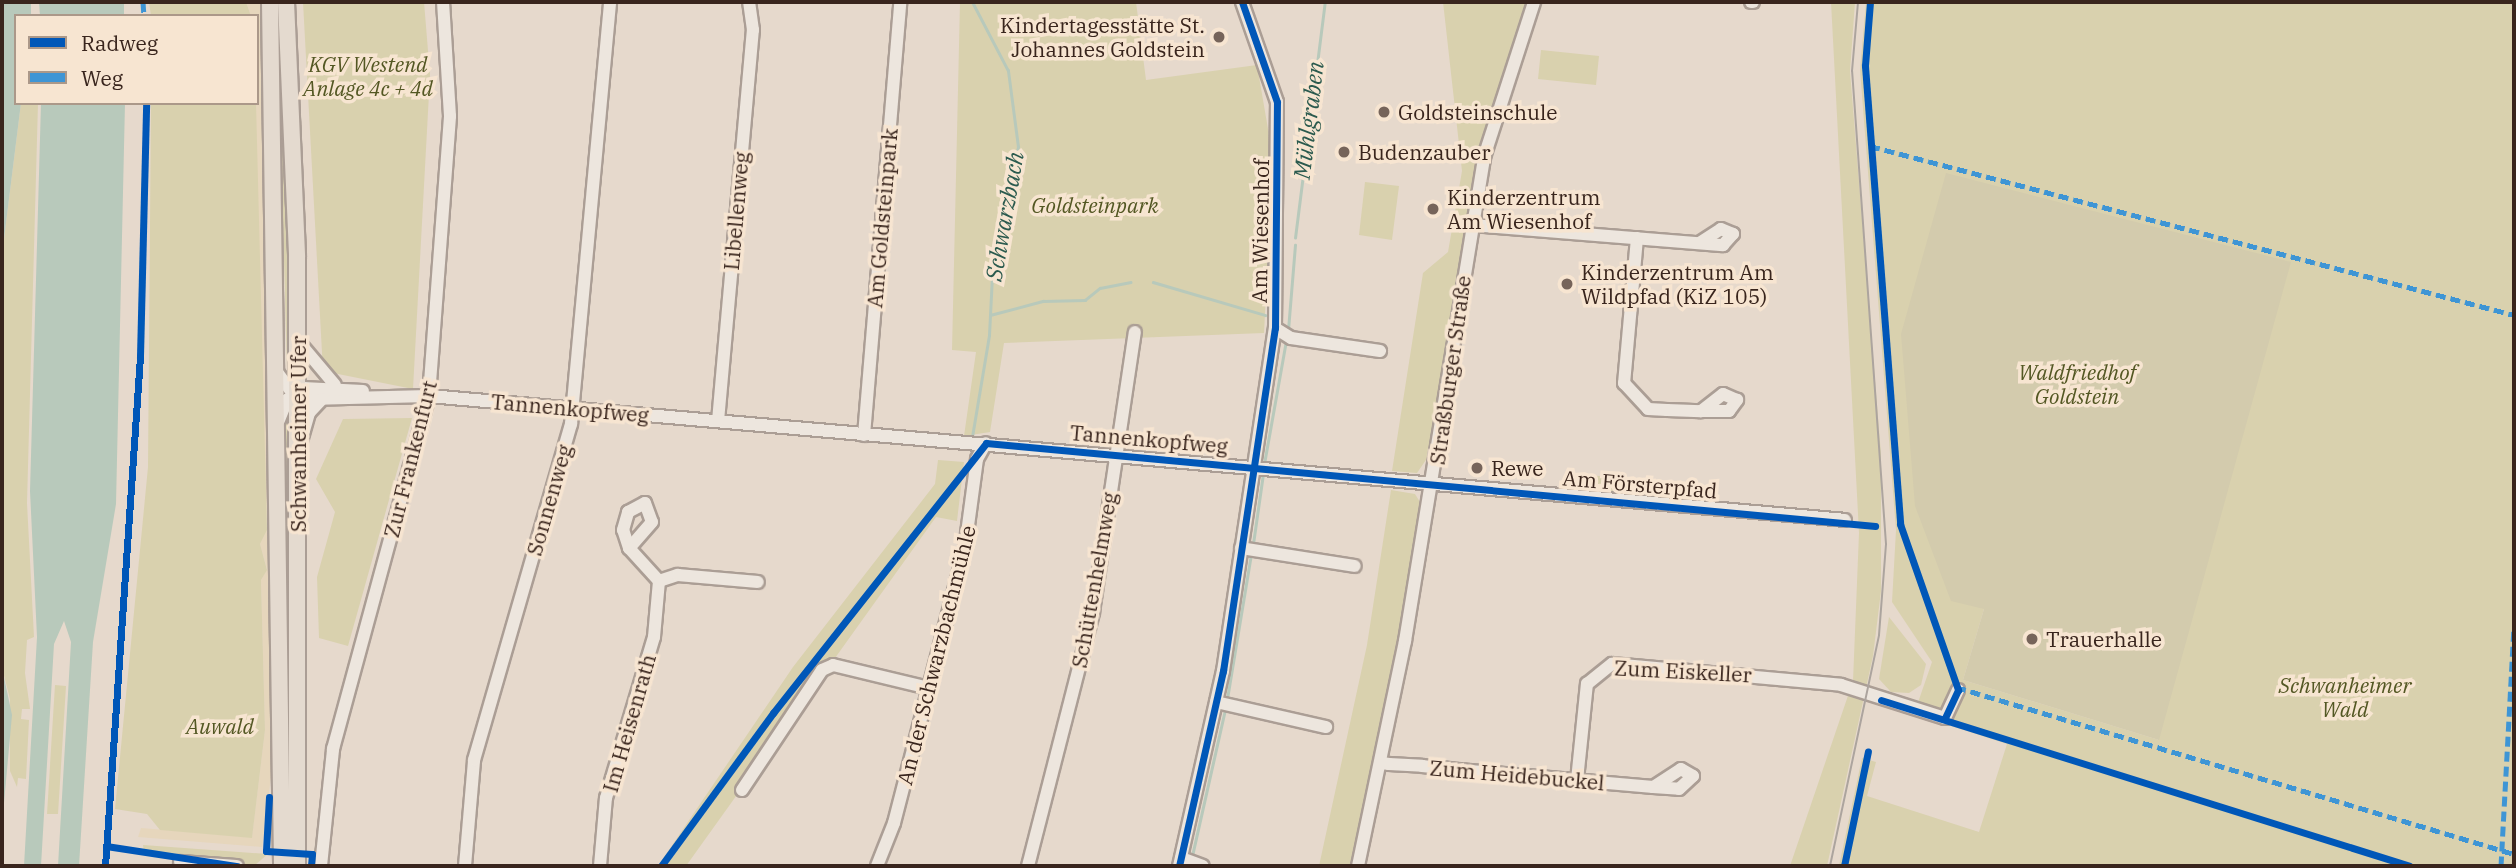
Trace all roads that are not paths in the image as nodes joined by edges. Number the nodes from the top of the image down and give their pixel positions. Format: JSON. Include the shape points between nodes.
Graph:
{"nodes":[{"id":1,"x":270,"y":2,"type":"edge"},
{"id":2,"x":286,"y":2,"type":"edge"},
{"id":3,"x":443,"y":2,"type":"edge"},
{"id":4,"x":610,"y":2,"type":"edge"},
{"id":5,"x":749,"y":2,"type":"edge"},
{"id":6,"x":900,"y":2,"type":"edge"},
{"id":7,"x":1242,"y":2,"type":"edge"},
{"id":8,"x":1534,"y":2,"type":"edge"},
{"id":9,"x":1472,"y":225,"type":"junction"},
{"id":10,"x":1637,"y":239,"type":"junction"},
{"id":11,"x":1701,"y":242,"type":"dead end"},
{"id":12,"x":1275,"y":328,"type":"junction"},
{"id":13,"x":1135,"y":332,"type":"dead end"},
{"id":14,"x":298,"y":340,"type":"junction"},
{"id":15,"x":1380,"y":351,"type":"dead end"},
{"id":16,"x":277,"y":372,"type":"junction"},
{"id":17,"x":335,"y":386,"type":"junction"},
{"id":18,"x":297,"y":394,"type":"junction"},
{"id":19,"x":377,"y":394,"type":"junction"},
{"id":20,"x":429,"y":396,"type":"junction"},
{"id":21,"x":322,"y":399,"type":"junction"},
{"id":22,"x":573,"y":409,"type":"junction"},
{"id":23,"x":1701,"y":411,"type":"dead end"},
{"id":24,"x":279,"y":420,"type":"junction"},
{"id":25,"x":718,"y":421,"type":"junction"},
{"id":26,"x":864,"y":435,"type":"junction"},
{"id":27,"x":986,"y":443,"type":"junction"},
{"id":28,"x":299,"y":451,"type":"junction"},
{"id":29,"x":1116,"y":454,"type":"junction"},
{"id":30,"x":1253,"y":466,"type":"junction"},
{"id":31,"x":1433,"y":483,"type":"junction"},
{"id":32,"x":1845,"y":520,"type":"dead end"},
{"id":33,"x":629,"y":548,"type":"dead end"},
{"id":34,"x":1248,"y":550,"type":"junction"},
{"id":35,"x":1355,"y":566,"type":"dead end"},
{"id":36,"x":659,"y":581,"type":"junction"},
{"id":37,"x":758,"y":582,"type":"dead end"},
{"id":38,"x":929,"y":688,"type":"junction"},
{"id":39,"x":1958,"y":690,"type":"dead end"},
{"id":40,"x":1222,"y":703,"type":"junction"},
{"id":41,"x":1326,"y":727,"type":"dead end"},
{"id":42,"x":1382,"y":763,"type":"junction"},
{"id":43,"x":1577,"y":780,"type":"junction"},
{"id":44,"x":1653,"y":787,"type":"dead end"},
{"id":45,"x":742,"y":790,"type":"dead end"},
{"id":46,"x":180,"y":862,"type":"dead end"},
{"id":47,"x":1189,"y":862,"type":"edge"},
{"id":48,"x":237,"y":866,"type":"edge"},
{"id":49,"x":282,"y":866,"type":"edge"},
{"id":50,"x":297,"y":866,"type":"edge"},
{"id":51,"x":321,"y":866,"type":"edge"},
{"id":52,"x":465,"y":866,"type":"edge"},
{"id":53,"x":600,"y":866,"type":"edge"},
{"id":54,"x":877,"y":866,"type":"edge"},
{"id":55,"x":1028,"y":866,"type":"edge"},
{"id":56,"x":1358,"y":866,"type":"edge"}],
"edges":[{"from":1,"to":16,"type":"main road","name":"Schwanheimer Ufer"},
{"from":2,"to":14,"type":"main road","name":"Schwanheimer Ufer"},
{"from":3,"to":20,"type":"street","name":"Zur Frankenfurt","via":[[450,116]]},
{"from":4,"to":22,"type":"street","name":"Sonnenweg"},
{"from":5,"to":25,"type":"street","name":"Libellenweg","via":[[753,30]]},
{"from":6,"to":26,"type":"street","name":"Am Goldsteinpark"},
{"from":7,"to":12,"type":"street","name":"Am Wiesenhof","via":[[1278,102]]},
{"from":8,"to":9,"type":"street","name":"Straßburger Straße","via":[[1496,109]]},
{"from":9,"to":10,"type":"street"},
{"from":9,"to":31,"type":"street","name":"Straßburger Straße"},
{"from":10,"to":11,"type":"street"},
{"from":10,"to":23,"type":"street","via":[[1625,383],[1647,409]]},
{"from":12,"to":15,"type":"street","name":"Am Wiesenhof","via":[[1291,338]]},
{"from":12,"to":30,"type":"street","name":"Am Wiesenhof"},
{"from":13,"to":29,"type":"street","name":"Schüttenhelmweg"},
{"from":14,"to":17,"type":"street"},
{"from":14,"to":18,"type":"main road","name":"Schwanheimer Ufer"},
{"from":16,"to":18,"type":"street"},
{"from":16,"to":24,"type":"main road","name":"Schwanheimer Ufer"},
{"from":17,"to":18,"type":"street","name":"Tannenkopfweg"},
{"from":17,"to":19,"type":"street","name":"Tannenkopfweg"},
{"from":18,"to":21,"type":"street","name":"Tannenkopfweg"},
{"from":18,"to":24,"type":"street"},
{"from":18,"to":28,"type":"main road","name":"Schwanheimer Ufer"},
{"from":19,"to":20,"type":"street","name":"Tannenkopfweg"},
{"from":19,"to":21,"type":"street","name":"Tannenkopfweg"},
{"from":20,"to":22,"type":"street","name":"Tannenkopfweg"},
{"from":20,"to":51,"type":"street","name":"Zur Frankenfurt","via":[[333,749]]},
{"from":21,"to":28,"type":"street","via":[[309,413]]},
{"from":22,"to":25,"type":"street","name":"Tannenkopfweg"},
{"from":22,"to":52,"type":"street","name":"Sonnenweg","via":[[474,760]]},
{"from":24,"to":49,"type":"main road","name":"Schwanheimer Ufer"},
{"from":25,"to":26,"type":"street","name":"Tannenkopfweg"},
{"from":26,"to":27,"type":"street","name":"Tannenkopfweg"},
{"from":27,"to":29,"type":"street","name":"Tannenkopfweg"},
{"from":27,"to":38,"type":"street","name":"An der Schwarzbachmühle","via":[[977,459],[965,548]]},
{"from":28,"to":50,"type":"main road","name":"Schwanheimer Ufer"},
{"from":29,"to":30,"type":"street","name":"Tannenkopfweg"},
{"from":29,"to":55,"type":"street","name":"Schüttenhelmweg","via":[[1093,612]]},
{"from":30,"to":31,"type":"street","name":"Tannenkopfweg"},
{"from":30,"to":34,"type":"street","name":"Am Wiesenhof"},
{"from":31,"to":32,"type":"street","name":"Am Försterpfad"},
{"from":31,"to":42,"type":"street","name":"Straßburger Straße"},
{"from":33,"to":36,"type":"street"},
{"from":34,"to":35,"type":"street"},
{"from":34,"to":40,"type":"street","name":"Am Wiesenhof"},
{"from":36,"to":37,"type":"street","via":[[678,575]]},
{"from":36,"to":53,"type":"street","name":"Im Heisenrath","via":[[654,637],[606,798]]},
{"from":38,"to":45,"type":"street","via":[[833,665],[822,670]]},
{"from":38,"to":54,"type":"street","name":"An der Schwarzbachmühle"},
{"from":39,"to":43,"type":"street","name":"Zum Eiskeller","via":[[1945,719],[1841,685],[1635,664],[1601,667],[1587,684]]},
{"from":40,"to":41,"type":"street"},
{"from":40,"to":47,"type":"street","name":"Am Wiesenhof"},
{"from":42,"to":43,"type":"street","name":"Zum Heidebuckel"},
{"from":42,"to":56,"type":"street","name":"Straßburger Straße"},
{"from":43,"to":44,"type":"street","name":"Zum Heidebuckel"},
{"from":46,"to":48,"type":"street"}]}
